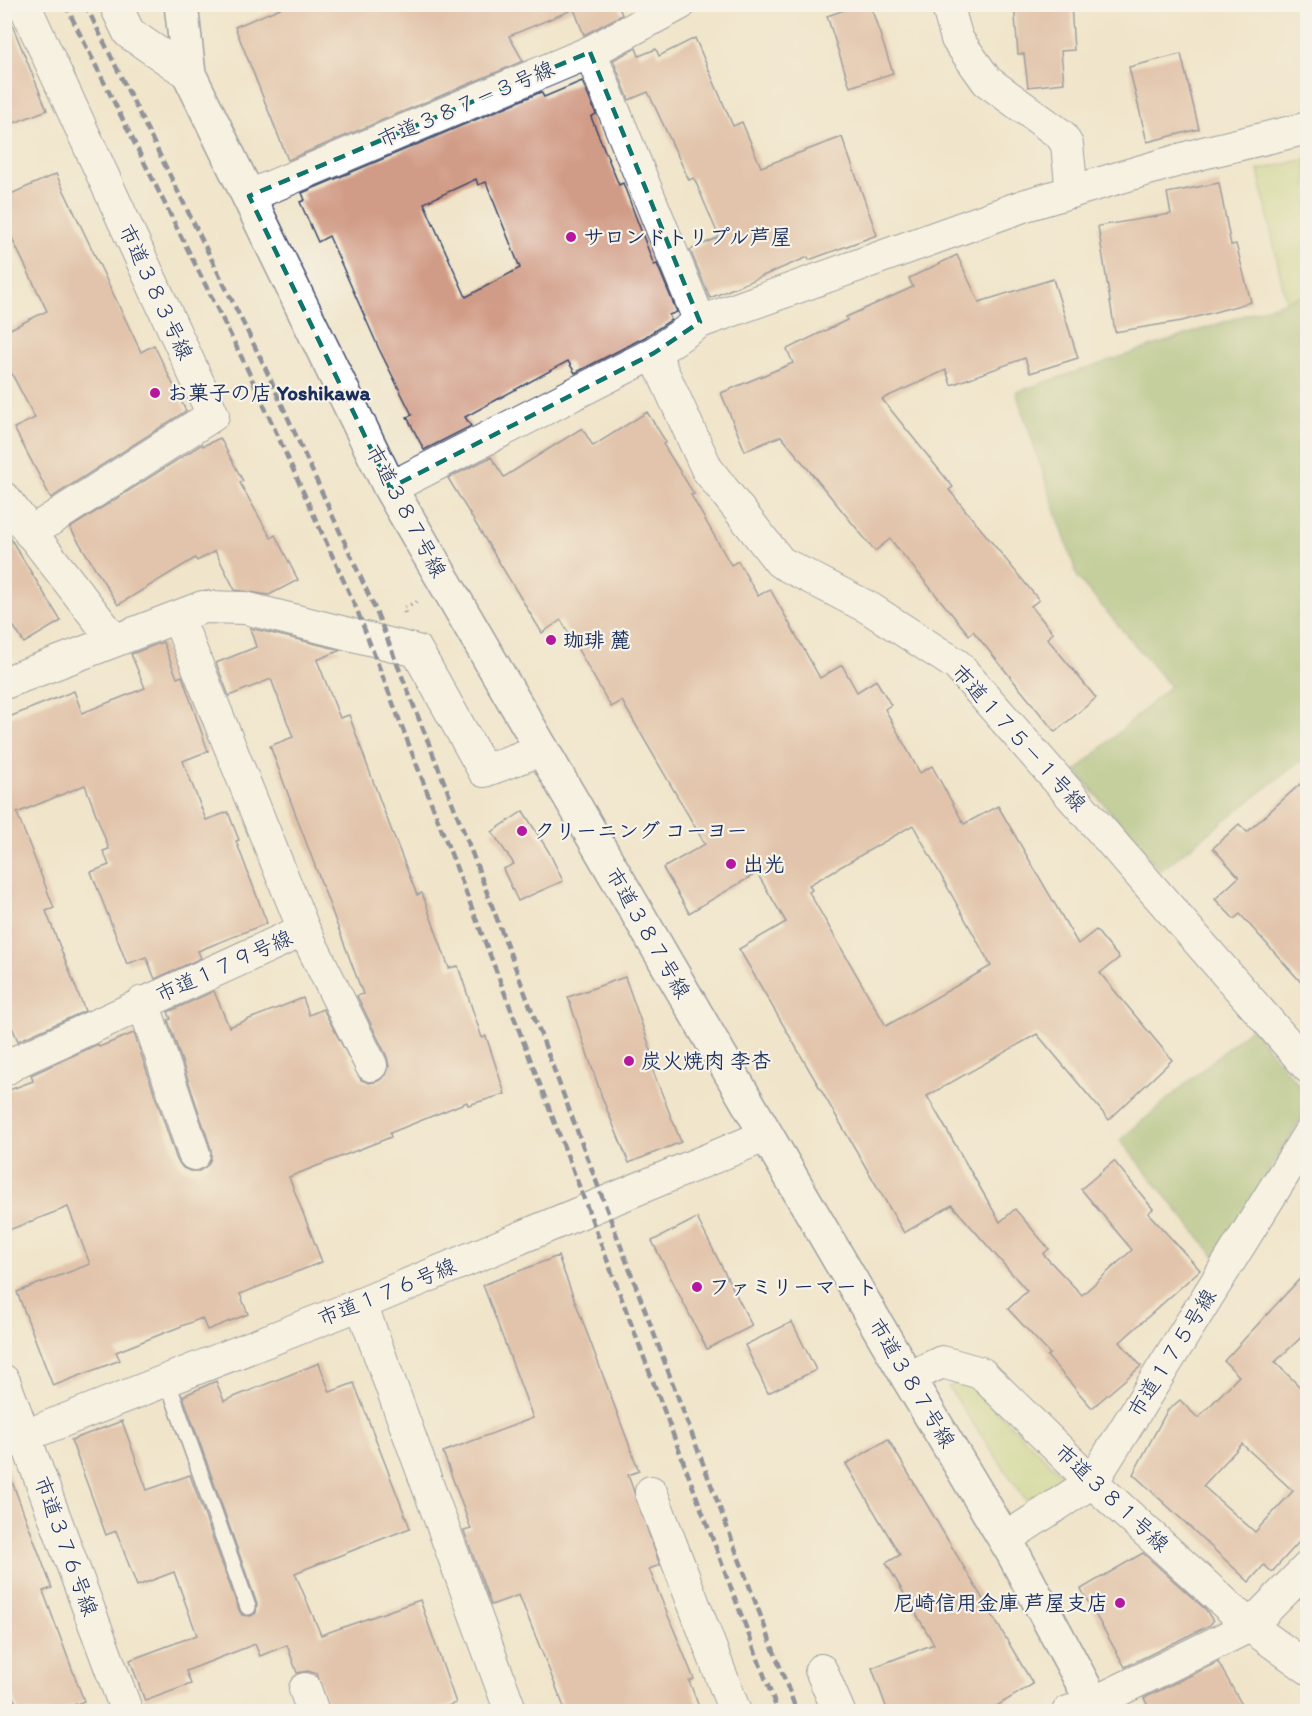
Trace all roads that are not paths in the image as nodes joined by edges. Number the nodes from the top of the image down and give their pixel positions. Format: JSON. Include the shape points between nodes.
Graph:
{"nodes":[{"id":1,"x":24,"y":4,"type":"edge"},
{"id":2,"x":115,"y":4,"type":"edge"},
{"id":3,"x":680,"y":4,"type":"edge"},
{"id":4,"x":947,"y":4,"type":"edge"},
{"id":5,"x":183,"y":5,"type":"edge"},
{"id":6,"x":590,"y":52,"type":"junction"},
{"id":7,"x":189,"y":74,"type":"junction"},
{"id":8,"x":1308,"y":128,"type":"edge"},
{"id":9,"x":1072,"y":192,"type":"junction"},
{"id":10,"x":249,"y":196,"type":"junction"},
{"id":11,"x":700,"y":322,"type":"junction"},
{"id":12,"x":654,"y":353,"type":"junction"},
{"id":13,"x":390,"y":488,"type":"junction"},
{"id":14,"x":4,"y":498,"type":"edge"},
{"id":15,"x":30,"y":533,"type":"junction"},
{"id":16,"x":178,"y":618,"type":"junction"},
{"id":17,"x":114,"y":640,"type":"junction"},
{"id":18,"x":4,"y":683,"type":"edge"},
{"id":19,"x":541,"y":750,"type":"junction"},
{"id":20,"x":304,"y":930,"type":"junction"},
{"id":21,"x":143,"y":1002,"type":"junction"},
{"id":22,"x":371,"y":1065,"type":"dead end"},
{"id":23,"x":1308,"y":1067,"type":"edge"},
{"id":24,"x":4,"y":1070,"type":"edge"},
{"id":25,"x":767,"y":1134,"type":"junction"},
{"id":26,"x":1308,"y":1135,"type":"edge"},
{"id":27,"x":194,"y":1154,"type":"dead end"},
{"id":28,"x":361,"y":1304,"type":"junction"},
{"id":29,"x":908,"y":1378,"type":"junction"},
{"id":30,"x":166,"y":1380,"type":"junction"},
{"id":31,"x":4,"y":1382,"type":"edge"},
{"id":32,"x":15,"y":1440,"type":"edge"},
{"id":33,"x":1092,"y":1482,"type":"junction"},
{"id":34,"x":651,"y":1492,"type":"dead end"},
{"id":35,"x":1005,"y":1539,"type":"junction"},
{"id":36,"x":1308,"y":1568,"type":"edge"},
{"id":37,"x":248,"y":1607,"type":"dead end"},
{"id":38,"x":1250,"y":1626,"type":"junction"},
{"id":39,"x":1308,"y":1668,"type":"edge"},
{"id":40,"x":821,"y":1670,"type":"dead end"},
{"id":41,"x":1086,"y":1709,"type":"edge"},
{"id":42,"x":127,"y":1712,"type":"edge"},
{"id":43,"x":511,"y":1712,"type":"edge"},
{"id":44,"x":735,"y":1712,"type":"edge"},
{"id":45,"x":839,"y":1712,"type":"edge"}],
"edges":[{"from":1,"to":15,"type":"street","name":"市道３８３号線","via":[[213,415]]},
{"from":2,"to":7,"type":"street","via":[[129,33]]},
{"from":3,"to":6,"type":"street","name":"市道３８７－３号線"},
{"from":4,"to":9,"type":"street","via":[[957,39],[987,81],[1061,135],[1067,145]]},
{"from":5,"to":7,"type":"street","name":"市道３８７号線"},
{"from":6,"to":10,"type":"street","name":"市道３８７－３号線"},
{"from":6,"to":11,"type":"street"},
{"from":7,"to":10,"type":"street","name":"市道３８７号線"},
{"from":8,"to":9,"type":"street","via":[[1203,153]]},
{"from":9,"to":11,"type":"street"},
{"from":10,"to":13,"type":"street","name":"市道３８７号線"},
{"from":11,"to":12,"type":"street"},
{"from":12,"to":13,"type":"street"},
{"from":12,"to":23,"type":"street","name":"市道１７５－１号線","via":[[707,469],[780,562],[869,608],[957,665]]},
{"from":13,"to":19,"type":"street","name":"市道３８７号線"},
{"from":14,"to":15,"type":"street"},
{"from":15,"to":17,"type":"street"},
{"from":16,"to":17,"type":"street"},
{"from":16,"to":19,"type":"street","via":[[202,608],[245,608],[417,651],[484,771]]},
{"from":16,"to":20,"type":"street","name":"市道１７９号線"},
{"from":17,"to":18,"type":"street"},
{"from":19,"to":25,"type":"street","name":"市道３８７号線"},
{"from":20,"to":21,"type":"street","name":"市道１７９号線"},
{"from":20,"to":22,"type":"street"},
{"from":21,"to":24,"type":"street","name":"市道１７９号線"},
{"from":21,"to":27,"type":"street"},
{"from":25,"to":28,"type":"street","name":"市道１７６号線"},
{"from":25,"to":29,"type":"street","name":"市道３８７号線"},
{"from":26,"to":33,"type":"street","name":"市道１７５号線"},
{"from":28,"to":30,"type":"street","name":"市道１７６号線"},
{"from":28,"to":43,"type":"street"},
{"from":29,"to":33,"type":"street","name":"市道３８１号線","via":[[942,1362],[981,1373]]},
{"from":29,"to":35,"type":"street","name":"市道３８７号線"},
{"from":30,"to":32,"type":"street","name":"市道１７６号線"},
{"from":30,"to":37,"type":"lane"},
{"from":31,"to":32,"type":"street","name":"市道３７６号線"},
{"from":32,"to":42,"type":"street","name":"市道３７６号線"},
{"from":33,"to":35,"type":"street","name":"市道１７５号線"},
{"from":33,"to":38,"type":"street","name":"市道３８１号線"},
{"from":34,"to":44,"type":"street"},
{"from":35,"to":41,"type":"street","name":"市道３８７号線"},
{"from":36,"to":38,"type":"street"},
{"from":38,"to":39,"type":"street","name":"市道３８１号線"},
{"from":38,"to":41,"type":"street"},
{"from":40,"to":45,"type":"street"}]}
